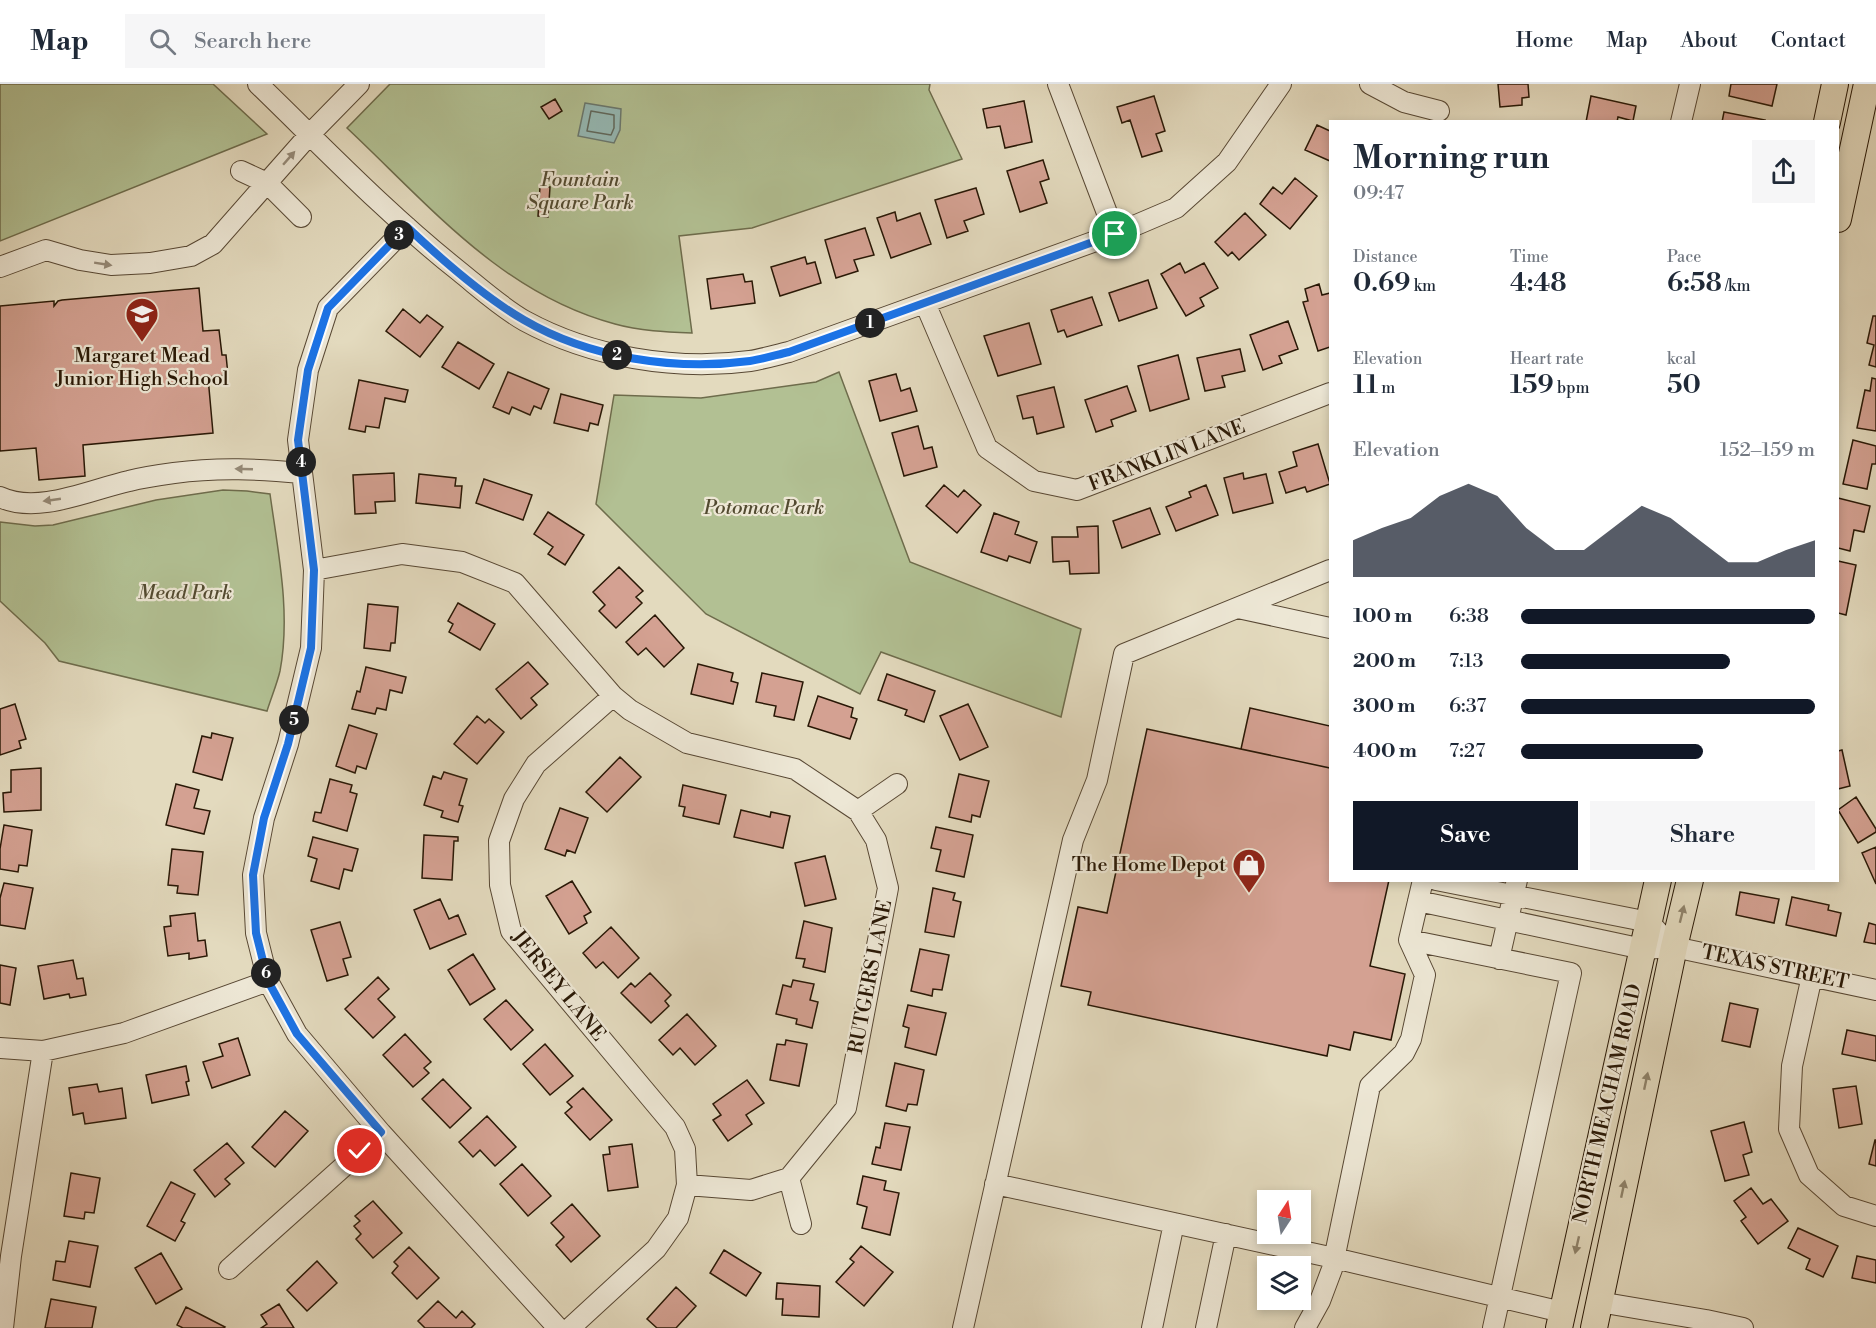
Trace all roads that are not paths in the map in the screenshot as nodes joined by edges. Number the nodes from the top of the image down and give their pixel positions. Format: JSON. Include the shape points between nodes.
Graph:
{"nodes":[{"id":1,"x":258,"y":84,"type":"edge"},
{"id":2,"x":359,"y":84,"type":"edge"},
{"id":3,"x":1058,"y":84,"type":"edge"},
{"id":4,"x":1281,"y":84,"type":"edge"},
{"id":5,"x":1370,"y":84,"type":"edge"},
{"id":6,"x":1690,"y":84,"type":"edge"},
{"id":7,"x":1835,"y":84,"type":"edge"},
{"id":8,"x":1867,"y":84,"type":"edge"},
{"id":9,"x":1439,"y":111,"type":"dead end"},
{"id":10,"x":1681,"y":120,"type":"edge"},
{"id":11,"x":1827,"y":120,"type":"edge"},
{"id":12,"x":310,"y":134,"type":"junction"},
{"id":13,"x":241,"y":171,"type":"dead end"},
{"id":14,"x":267,"y":183,"type":"junction"},
{"id":15,"x":1839,"y":214,"type":"edge"},
{"id":16,"x":301,"y":217,"type":"dead end"},
{"id":17,"x":407,"y":227,"type":"junction"},
{"id":18,"x":1115,"y":234,"type":"junction"},
{"id":19,"x":0,"y":267,"type":"edge"},
{"id":20,"x":925,"y":303,"type":"junction"},
{"id":21,"x":1329,"y":393,"type":"edge"},
{"id":22,"x":302,"y":473,"type":"junction"},
{"id":23,"x":0,"y":497,"type":"edge"},
{"id":24,"x":314,"y":570,"type":"junction"},
{"id":25,"x":1329,"y":570,"type":"edge"},
{"id":26,"x":1238,"y":608,"type":"junction"},
{"id":27,"x":1329,"y":628,"type":"edge"},
{"id":28,"x":613,"y":696,"type":"junction"},
{"id":29,"x":897,"y":784,"type":"dead end"},
{"id":30,"x":858,"y":811,"type":"junction"},
{"id":31,"x":1423,"y":882,"type":"edge"},
{"id":32,"x":1456,"y":882,"type":"edge"},
{"id":33,"x":1658,"y":882,"type":"edge"},
{"id":34,"x":1690,"y":882,"type":"edge"},
{"id":35,"x":1514,"y":888,"type":"edge"},
{"id":36,"x":1418,"y":901,"type":"junction"},
{"id":37,"x":1507,"y":920,"type":"junction"},
{"id":38,"x":1649,"y":922,"type":"junction"},
{"id":39,"x":1409,"y":940,"type":"junction"},
{"id":40,"x":1674,"y":947,"type":"junction"},
{"id":41,"x":1643,"y":949,"type":"junction"},
{"id":42,"x":1498,"y":958,"type":"junction"},
{"id":43,"x":1812,"y":976,"type":"junction"},
{"id":44,"x":268,"y":981,"type":"junction"},
{"id":45,"x":1876,"y":990,"type":"edge"},
{"id":46,"x":0,"y":1048,"type":"edge"},
{"id":47,"x":43,"y":1051,"type":"junction"},
{"id":48,"x":381,"y":1132,"type":"junction"},
{"id":49,"x":789,"y":1179,"type":"junction"},
{"id":50,"x":995,"y":1184,"type":"junction"},
{"id":51,"x":687,"y":1185,"type":"junction"},
{"id":52,"x":1876,"y":1216,"type":"edge"},
{"id":53,"x":1174,"y":1223,"type":"junction"},
{"id":54,"x":801,"y":1224,"type":"dead end"},
{"id":55,"x":1226,"y":1234,"type":"junction"},
{"id":56,"x":6,"y":1255,"type":"edge"},
{"id":57,"x":1334,"y":1258,"type":"junction"},
{"id":58,"x":229,"y":1269,"type":"dead end"},
{"id":59,"x":1500,"y":1297,"type":"junction"},
{"id":60,"x":1599,"y":1302,"type":"junction"},
{"id":61,"x":1560,"y":1320,"type":"edge"},
{"id":62,"x":1654,"y":1320,"type":"edge"},
{"id":63,"x":3,"y":1328,"type":"edge"},
{"id":64,"x":558,"y":1328,"type":"edge"},
{"id":65,"x":570,"y":1328,"type":"edge"},
{"id":66,"x":963,"y":1328,"type":"edge"},
{"id":67,"x":1152,"y":1328,"type":"edge"},
{"id":68,"x":1206,"y":1328,"type":"edge"},
{"id":69,"x":1305,"y":1328,"type":"edge"},
{"id":70,"x":1493,"y":1328,"type":"edge"},
{"id":71,"x":1594,"y":1328,"type":"edge"},
{"id":72,"x":1743,"y":1328,"type":"edge"}],
"edges":[{"from":1,"to":12,"type":"street"},
{"from":2,"to":12,"type":"street"},
{"from":3,"to":18,"type":"street"},
{"from":4,"to":18,"type":"street","via":[[1227,162],[1176,208]]},
{"from":5,"to":9,"type":"street","via":[[1404,102]]},
{"from":6,"to":10,"type":"street"},
{"from":7,"to":11,"type":"main road"},
{"from":8,"to":15,"type":"main road"},
{"from":14,"to":12,"type":"street","one_way":true},
{"from":12,"to":17,"type":"street"},
{"from":13,"to":14,"type":"street"},
{"from":14,"to":16,"type":"street"},
{"from":19,"to":14,"type":"street","one_way":true,"via":[[46,250],[111,265],[191,256],[213,244]]},
{"from":17,"to":20,"type":"street","via":[[523,320],[576,344],[620,356],[682,363],[750,361],[789,352]]},
{"from":17,"to":22,"type":"street","via":[[328,308],[308,370],[298,440]]},
{"from":18,"to":20,"type":"street"},
{"from":20,"to":21,"type":"street","name":"FRANKLIN LANE","via":[[987,448],[1034,481],[1077,490]]},
{"from":22,"to":23,"type":"street","one_way":true,"via":[[217,468],[128,481],[50,501]]},
{"from":22,"to":24,"type":"street"},
{"from":24,"to":28,"type":"street","name":"RUTGERS LANE","via":[[402,554],[462,562],[515,583]]},
{"from":24,"to":44,"type":"street","via":[[311,648],[288,744],[264,818],[253,875],[256,933]]},
{"from":25,"to":26,"type":"street"},
{"from":26,"to":27,"type":"street"},
{"from":26,"to":50,"type":"street","via":[[1124,654],[1097,780],[1073,840]]},
{"from":28,"to":30,"type":"street","name":"RUTGERS LANE","via":[[687,743],[795,770]]},
{"from":28,"to":51,"type":"street","name":"JERSEY LANE","via":[[536,764],[514,799],[499,841],[500,885],[511,931],[675,1127],[685,1149]]},
{"from":29,"to":30,"type":"street"},
{"from":30,"to":49,"type":"street","name":"RUTGERS LANE","via":[[876,840],[888,888],[846,1108]]},
{"from":31,"to":36,"type":"street"},
{"from":32,"to":35,"type":"street"},
{"from":33,"to":38,"type":"main road","name":"NORTH MEACHAM ROAD"},
{"from":40,"to":34,"type":"main road","name":"NORTH MEACHAM ROAD","one_way":true},
{"from":35,"to":37,"type":"street"},
{"from":35,"to":38,"type":"street"},
{"from":36,"to":37,"type":"street","name":"TEXAS STREET"},
{"from":36,"to":39,"type":"street"},
{"from":37,"to":41,"type":"street","name":"TEXAS STREET"},
{"from":37,"to":42,"type":"street"},
{"from":38,"to":40,"type":"street"},
{"from":38,"to":41,"type":"main road","name":"NORTH MEACHAM ROAD"},
{"from":39,"to":42,"type":"street"},
{"from":39,"to":57,"type":"street","via":[[1425,975],[1411,1039],[1404,1053],[1370,1086]]},
{"from":40,"to":41,"type":"street","name":"TEXAS STREET"},
{"from":40,"to":43,"type":"street","name":"TEXAS STREET"},
{"from":60,"to":40,"type":"main road","name":"NORTH MEACHAM ROAD","one_way":true},
{"from":41,"to":61,"type":"main road","name":"NORTH MEACHAM ROAD","one_way":true},
{"from":42,"to":59,"type":"street","via":[[1571,973]]},
{"from":43,"to":45,"type":"street","name":"TEXAS STREET"},
{"from":43,"to":52,"type":"street","via":[[1792,1066],[1789,1129],[1809,1175],[1844,1206]]},
{"from":44,"to":47,"type":"street","via":[[124,1034]]},
{"from":44,"to":48,"type":"street","via":[[297,1034]]},
{"from":46,"to":47,"type":"street"},
{"from":47,"to":56,"type":"street"},
{"from":48,"to":58,"type":"street"},
{"from":48,"to":64,"type":"street"},
{"from":49,"to":51,"type":"street","via":[[751,1190]]},
{"from":49,"to":54,"type":"street"},
{"from":50,"to":53,"type":"street","via":[[1078,1210],[1128,1220]]},
{"from":50,"to":66,"type":"street"},
{"from":51,"to":65,"type":"street","via":[[678,1218],[656,1249]]},
{"from":53,"to":55,"type":"street"},
{"from":53,"to":67,"type":"street"},
{"from":55,"to":57,"type":"street"},
{"from":55,"to":68,"type":"street"},
{"from":56,"to":63,"type":"street"},
{"from":57,"to":59,"type":"street"},
{"from":57,"to":69,"type":"street","via":[[1327,1287]]},
{"from":59,"to":61,"type":"street"},
{"from":59,"to":70,"type":"street"},
{"from":60,"to":62,"type":"street"},
{"from":60,"to":71,"type":"main road","name":"NORTH MEACHAM ROAD"},
{"from":62,"to":72,"type":"street"}]}
